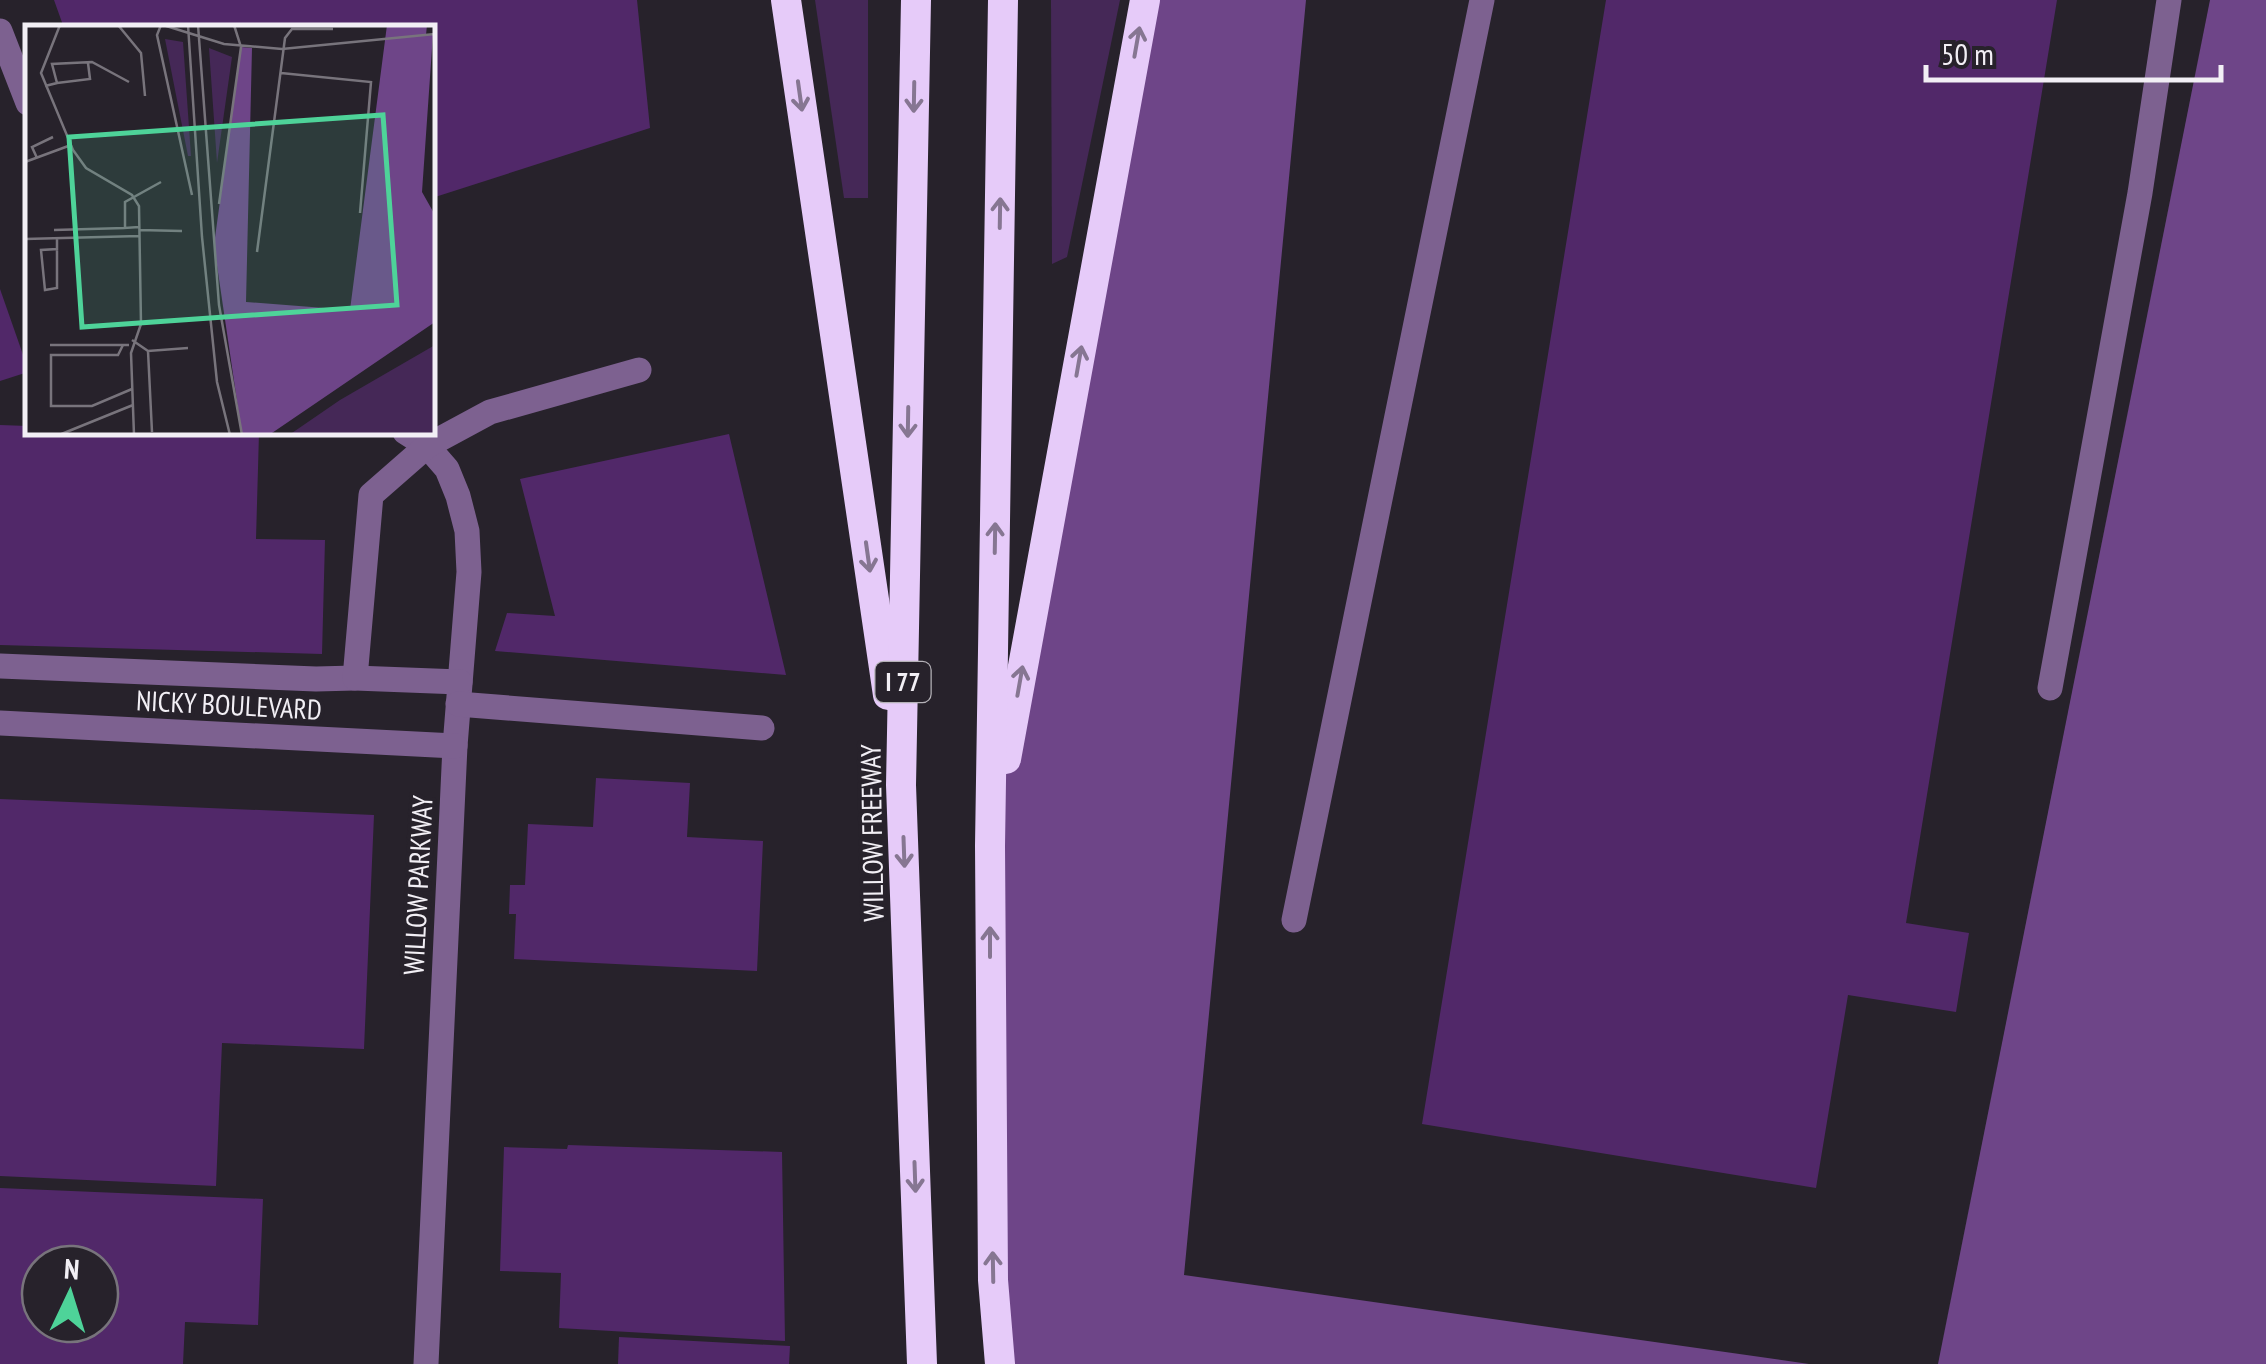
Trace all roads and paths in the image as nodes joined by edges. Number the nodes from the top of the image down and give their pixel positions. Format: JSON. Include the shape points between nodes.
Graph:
{"nodes":[{"id":1,"x":786,"y":0,"type":"edge"},
{"id":2,"x":916,"y":0,"type":"edge"},
{"id":3,"x":1003,"y":0,"type":"edge"},
{"id":4,"x":1145,"y":0,"type":"edge"},
{"id":5,"x":1482,"y":0,"type":"edge"},
{"id":6,"x":2169,"y":0,"type":"edge"},
{"id":7,"x":0,"y":31,"type":"edge"},
{"id":8,"x":5,"y":59,"type":"edge"},
{"id":9,"x":25,"y":97,"type":"edge"},
{"id":10,"x":639,"y":370,"type":"dead end"},
{"id":11,"x":410,"y":435,"type":"edge"},
{"id":12,"x":427,"y":446,"type":"junction"},
{"id":13,"x":0,"y":666,"type":"edge"},
{"id":14,"x":355,"y":678,"type":"junction"},
{"id":15,"x":2050,"y":688,"type":"dead end"},
{"id":16,"x":459,"y":693,"type":"junction"},
{"id":17,"x":0,"y":723,"type":"edge"},
{"id":18,"x":762,"y":728,"type":"dead end"},
{"id":19,"x":454,"y":746,"type":"junction"},
{"id":20,"x":901,"y":785,"type":"junction"},
{"id":21,"x":990,"y":846,"type":"junction"},
{"id":22,"x":1294,"y":920,"type":"dead end"},
{"id":23,"x":426,"y":1364,"type":"edge"},
{"id":24,"x":922,"y":1364,"type":"edge"},
{"id":25,"x":1000,"y":1364,"type":"edge"}],
"edges":[{"from":1,"to":20,"type":"highway","one_way":true},
{"from":2,"to":20,"type":"highway","name":"WILLOW FREEWAY","number":"I 77","one_way":true},
{"from":21,"to":3,"type":"highway","one_way":true},
{"from":21,"to":4,"type":"highway","one_way":true},
{"from":5,"to":22,"type":"street"},
{"from":6,"to":15,"type":"street"},
{"from":7,"to":8,"type":"street"},
{"from":8,"to":9,"type":"street"},
{"from":10,"to":12,"type":"street","via":[[490,412]]},
{"from":11,"to":12,"type":"street","name":"WILLOW PARKWAY"},
{"from":12,"to":14,"type":"street","via":[[370,495]]},
{"from":12,"to":16,"type":"street","name":"WILLOW PARKWAY","via":[[447,469],[467,531]]},
{"from":13,"to":14,"type":"street"},
{"from":14,"to":16,"type":"street"},
{"from":16,"to":18,"type":"street"},
{"from":16,"to":19,"type":"street","name":"WILLOW PARKWAY"},
{"from":17,"to":19,"type":"street","name":"NICKY BOULEVARD"},
{"from":19,"to":23,"type":"street","name":"WILLOW PARKWAY"},
{"from":20,"to":24,"type":"highway","name":"WILLOW FREEWAY","number":"I 77","one_way":true},
{"from":25,"to":21,"type":"highway","one_way":true,"via":[[993,1280]]}]}
